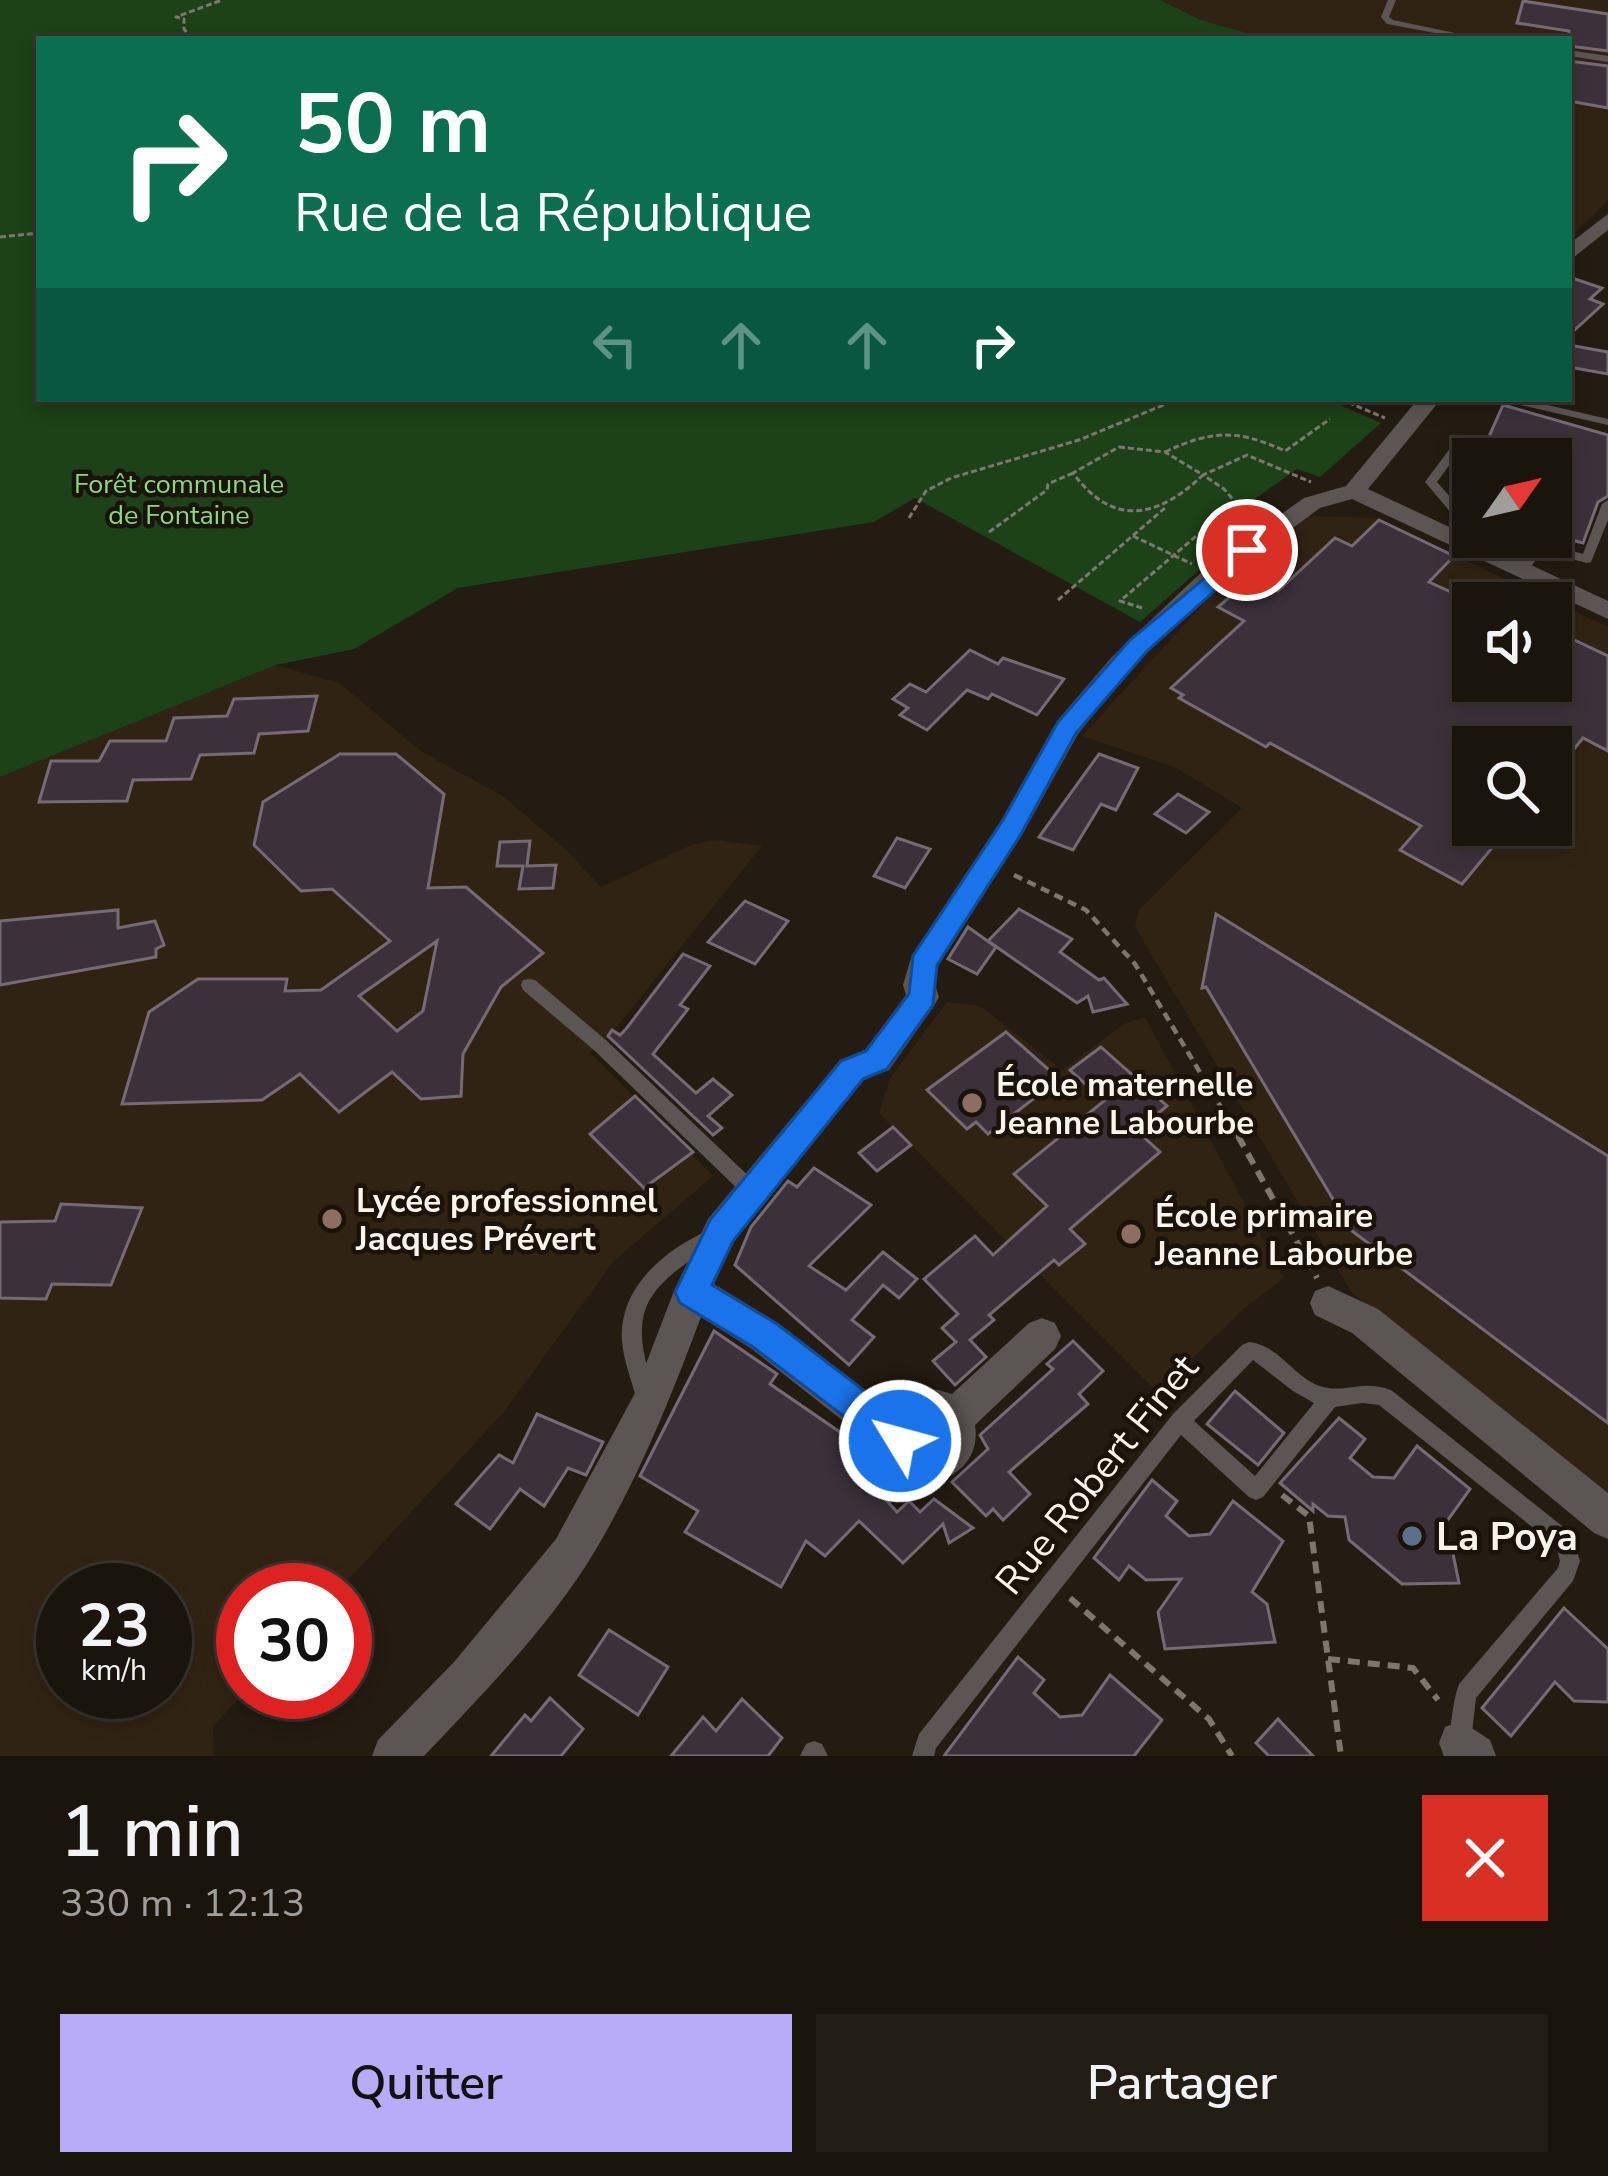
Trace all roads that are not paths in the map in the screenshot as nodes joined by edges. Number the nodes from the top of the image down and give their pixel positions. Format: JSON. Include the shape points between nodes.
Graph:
{"nodes":[{"id":1,"x":1392,"y":0,"type":"edge"},
{"id":2,"x":1464,"y":36,"type":"edge"},
{"id":3,"x":1572,"y":53,"type":"edge"},
{"id":4,"x":1608,"y":59,"type":"edge"},
{"id":5,"x":1608,"y":220,"type":"edge"},
{"id":6,"x":1572,"y":252,"type":"edge"},
{"id":7,"x":1428,"y":402,"type":"edge"},
{"id":8,"x":1520,"y":402,"type":"edge"},
{"id":9,"x":1608,"y":422,"type":"edge"},
{"id":10,"x":1452,"y":453,"type":"edge"},
{"id":11,"x":1354,"y":491,"type":"junction"},
{"id":12,"x":1608,"y":504,"type":"edge"},
{"id":13,"x":1452,"y":505,"type":"edge"},
{"id":14,"x":1572,"y":555,"type":"edge"},
{"id":15,"x":1531,"y":558,"type":"edge"},
{"id":16,"x":1522,"y":571,"type":"junction"},
{"id":17,"x":1608,"y":611,"type":"edge"},
{"id":18,"x":530,"y":985,"type":"dead end"},
{"id":19,"x":754,"y":1192,"type":"junction"},
{"id":20,"x":722,"y":1230,"type":"junction"},
{"id":21,"x":1322,"y":1288,"type":"road end"},
{"id":22,"x":692,"y":1292,"type":"junction"},
{"id":23,"x":1042,"y":1336,"type":"dead end"},
{"id":24,"x":1330,"y":1398,"type":"junction"},
{"id":25,"x":649,"y":1405,"type":"junction"},
{"id":26,"x":1180,"y":1421,"type":"junction"},
{"id":27,"x":1608,"y":1519,"type":"edge"},
{"id":28,"x":1462,"y":1742,"type":"edge"},
{"id":29,"x":394,"y":1756,"type":"edge"},
{"id":30,"x":923,"y":1756,"type":"edge"}],
"edges":[{"from":1,"to":2,"type":"lane","via":[[1390,22]]},
{"from":3,"to":4,"type":"lane"},
{"from":5,"to":6,"type":"street"},
{"from":7,"to":11,"type":"street"},
{"from":8,"to":9,"type":"lane"},
{"from":10,"to":13,"type":"lane","via":[[1431,482]]},
{"from":11,"to":16,"type":"street"},
{"from":11,"to":19,"type":"street","via":[[1312,502],[1218,571],[1120,664],[1066,728],[923,964],[923,997],[877,1060],[852,1070]]},
{"from":12,"to":14,"type":"lane","via":[[1587,559]]},
{"from":15,"to":16,"type":"lane"},
{"from":16,"to":17,"type":"street"},
{"from":18,"to":19,"type":"lane"},
{"from":19,"to":20,"type":"street"},
{"from":20,"to":22,"type":"street"},
{"from":20,"to":25,"type":"lane","via":[[670,1262],[631,1311],[629,1352]]},
{"from":21,"to":27,"type":"street"},
{"from":22,"to":23,"type":"street","via":[[765,1336],[921,1462],[941,1462],[955,1448],[952,1420]]},
{"from":22,"to":25,"type":"street"},
{"from":24,"to":26,"type":"lane","name":"Rue Robert Finet","via":[[1249,1351]]},
{"from":24,"to":26,"type":"lane","via":[[1256,1490]]},
{"from":24,"to":28,"type":"lane","name":"Rue Robert Finet","via":[[1355,1391],[1384,1397],[1564,1540],[1566,1574],[1467,1692]]},
{"from":25,"to":29,"type":"street","via":[[570,1552]]},
{"from":26,"to":30,"type":"lane","name":"Rue Robert Finet"}]}
